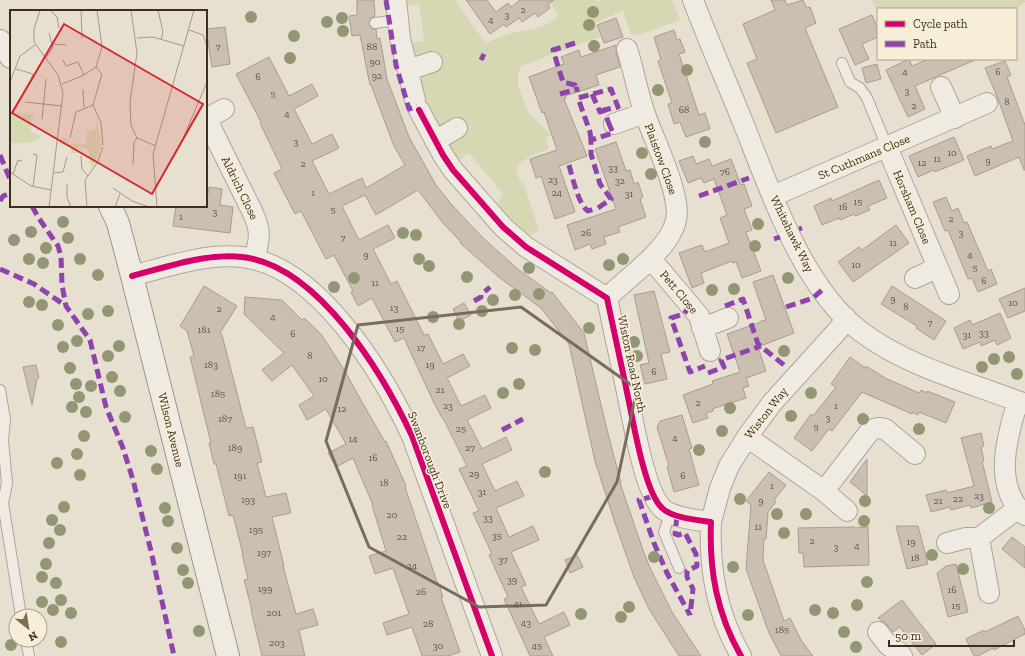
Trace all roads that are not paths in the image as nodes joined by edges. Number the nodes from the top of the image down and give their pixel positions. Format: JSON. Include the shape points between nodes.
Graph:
{"nodes":[{"id":1,"x":396,"y":0,"type":"edge"},
{"id":2,"x":693,"y":0,"type":"edge"},
{"id":3,"x":398,"y":20,"type":"junction"},
{"id":4,"x":376,"y":22,"type":"dead end"},
{"id":5,"x":0,"y":41,"type":"edge"},
{"id":6,"x":627,"y":49,"type":"dead end"},
{"id":7,"x":10,"y":56,"type":"edge"},
{"id":8,"x":432,"y":62,"type":"dead end"},
{"id":9,"x":842,"y":63,"type":"dead end"},
{"id":10,"x":408,"y":70,"type":"junction"},
{"id":11,"x":941,"y":87,"type":"dead end"},
{"id":12,"x":987,"y":103,"type":"dead end"},
{"id":13,"x":224,"y":110,"type":"dead end"},
{"id":14,"x":644,"y":113,"type":"junction"},
{"id":15,"x":207,"y":118,"type":"edge"},
{"id":16,"x":955,"y":118,"type":"junction"},
{"id":17,"x":207,"y":120,"type":"edge"},
{"id":18,"x":614,"y":124,"type":"dead end"},
{"id":19,"x":457,"y":128,"type":"dead end"},
{"id":20,"x":435,"y":141,"type":"junction"},
{"id":21,"x":887,"y":147,"type":"junction"},
{"id":22,"x":772,"y":196,"type":"junction"},
{"id":23,"x":110,"y":207,"type":"edge"},
{"id":24,"x":255,"y":259,"type":"junction"},
{"id":25,"x":650,"y":259,"type":"junction"},
{"id":26,"x":937,"y":268,"type":"junction"},
{"id":27,"x":132,"y":276,"type":"junction"},
{"id":28,"x":915,"y":278,"type":"dead end"},
{"id":29,"x":950,"y":294,"type":"dead end"},
{"id":30,"x":607,"y":298,"type":"junction"},
{"id":31,"x":728,"y":318,"type":"dead end"},
{"id":32,"x":846,"y":318,"type":"junction"},
{"id":33,"x":702,"y":328,"type":"junction"},
{"id":34,"x":710,"y":351,"type":"dead end"},
{"id":35,"x":0,"y":390,"type":"edge"},
{"id":36,"x":1021,"y":403,"type":"edge"},
{"id":37,"x":747,"y":437,"type":"junction"},
{"id":38,"x":915,"y":454,"type":"dead end"},
{"id":39,"x":824,"y":491,"type":"junction"},
{"id":40,"x":847,"y":511,"type":"dead end"},
{"id":41,"x":1021,"y":512,"type":"edge"},
{"id":42,"x":670,"y":514,"type":"junction"},
{"id":43,"x":711,"y":522,"type":"junction"},
{"id":44,"x":979,"y":538,"type":"junction"},
{"id":45,"x":947,"y":543,"type":"dead end"},
{"id":46,"x":679,"y":568,"type":"dead end"},
{"id":47,"x":990,"y":593,"type":"dead end"},
{"id":48,"x":20,"y":608,"type":"edge"},
{"id":49,"x":878,"y":632,"type":"dead end"},
{"id":50,"x":228,"y":656,"type":"edge"},
{"id":51,"x":492,"y":656,"type":"edge"},
{"id":52,"x":741,"y":656,"type":"edge"},
{"id":53,"x":902,"y":656,"type":"edge"}],
"edges":[{"from":1,"to":3,"type":"street"},
{"from":2,"to":22,"type":"street","name":"Whitehawk Way"},
{"from":3,"to":4,"type":"lane"},
{"from":3,"to":10,"type":"street"},
{"from":5,"to":7,"type":"street"},
{"from":6,"to":14,"type":"street","name":"Plaistow Close"},
{"from":8,"to":10,"type":"street"},
{"from":9,"to":21,"type":"lane","via":[[850,82],[860,88],[869,101]]},
{"from":10,"to":20,"type":"street","via":[[417,105]]},
{"from":11,"to":16,"type":"street"},
{"from":12,"to":16,"type":"street","name":"St Cuthmans Close"},
{"from":13,"to":15,"type":"street","name":"Aldrich Close"},
{"from":14,"to":18,"type":"street","name":"Plaistow Close"},
{"from":14,"to":25,"type":"street","name":"Plaistow Close","via":[[673,188],[677,211],[671,233]]},
{"from":16,"to":21,"type":"street","name":"St Cuthmans Close"},
{"from":17,"to":24,"type":"street","name":"Aldrich Close","via":[[260,229]]},
{"from":19,"to":20,"type":"street"},
{"from":20,"to":30,"type":"street","via":[[454,170],[503,227],[526,247]]},
{"from":21,"to":22,"type":"street","name":"St Cuthmans Close"},
{"from":21,"to":26,"type":"street","name":"Horsham Close"},
{"from":22,"to":32,"type":"street","name":"Whitehawk Way","via":[[796,249],[811,274]]},
{"from":23,"to":27,"type":"street","name":"Wilson Avenue","via":[[118,223]]},
{"from":24,"to":27,"type":"street","name":"Swanborough Drive","via":[[208,258]]},
{"from":24,"to":51,"type":"street","name":"Swanborough Drive","via":[[287,273],[311,290],[332,312],[377,373],[401,413],[413,438]]},
{"from":25,"to":30,"type":"street","name":"Plaistow Close"},
{"from":25,"to":33,"type":"street","name":"Pett Close","via":[[699,316]]},
{"from":26,"to":28,"type":"street"},
{"from":26,"to":29,"type":"street","name":"Horsham Close"},
{"from":27,"to":50,"type":"street","name":"Wilson Avenue"},
{"from":30,"to":42,"type":"street","name":"Wiston Road North","via":[[645,472],[656,501]]},
{"from":31,"to":33,"type":"street","name":"Pett Close"},
{"from":32,"to":36,"type":"street","name":"Whitehawk Way","via":[[875,342],[909,361]]},
{"from":32,"to":37,"type":"street","name":"Wiston Way","via":[[772,403]]},
{"from":33,"to":34,"type":"street","name":"Pett Close"},
{"from":35,"to":48,"type":"lane","via":[[5,419],[3,441],[7,483],[2,503]]},
{"from":36,"to":41,"type":"street","via":[[1006,444],[1005,469],[1008,490]]},
{"from":37,"to":39,"type":"street"},
{"from":37,"to":43,"type":"street","name":"Wiston Way","via":[[729,466]]},
{"from":38,"to":39,"type":"street","via":[[885,429],[874,428]]},
{"from":39,"to":40,"type":"street"},
{"from":41,"to":44,"type":"street"},
{"from":42,"to":43,"type":"street"},
{"from":42,"to":46,"type":"lane","via":[[664,532]]},
{"from":43,"to":52,"type":"street","via":[[710,559],[714,584],[720,609]]},
{"from":44,"to":45,"type":"street","via":[[966,538]]},
{"from":44,"to":47,"type":"street"},
{"from":49,"to":53,"type":"street","via":[[888,645]]}]}
